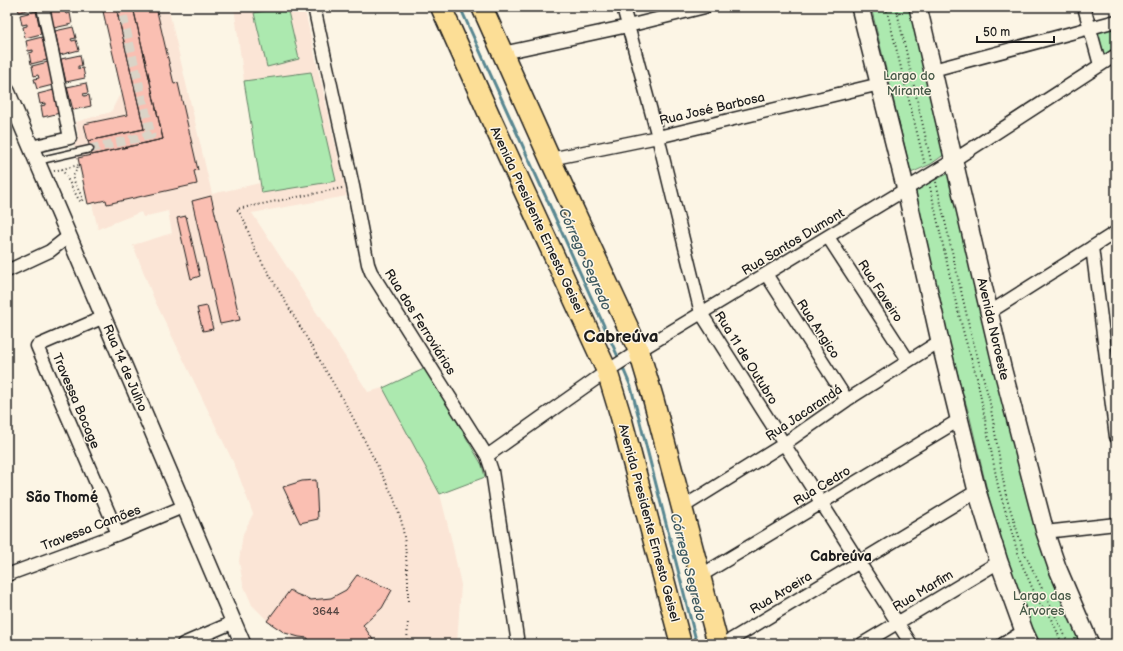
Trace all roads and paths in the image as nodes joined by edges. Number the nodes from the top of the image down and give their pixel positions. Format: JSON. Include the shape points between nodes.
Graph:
{"nodes":[{"id":1,"x":43,"y":7,"type":"edge"},
{"id":2,"x":314,"y":7,"type":"edge"},
{"id":3,"x":441,"y":7,"type":"edge"},
{"id":4,"x":482,"y":7,"type":"edge"},
{"id":5,"x":623,"y":7,"type":"edge"},
{"id":6,"x":705,"y":7,"type":"edge"},
{"id":7,"x":860,"y":7,"type":"edge"},
{"id":8,"x":886,"y":7,"type":"edge"},
{"id":9,"x":896,"y":7,"type":"edge"},
{"id":10,"x":918,"y":7,"type":"edge"},
{"id":11,"x":1084,"y":7,"type":"edge"},
{"id":12,"x":1116,"y":21,"type":"edge"},
{"id":13,"x":628,"y":26,"type":"junction"},
{"id":14,"x":1090,"y":28,"type":"junction"},
{"id":15,"x":502,"y":53,"type":"junction"},
{"id":16,"x":1116,"y":55,"type":"edge"},
{"id":17,"x":1100,"y":65,"type":"junction"},
{"id":18,"x":933,"y":70,"type":"junction"},
{"id":19,"x":880,"y":84,"type":"junction"},
{"id":20,"x":7,"y":91,"type":"edge"},
{"id":21,"x":658,"y":136,"type":"junction"},
{"id":22,"x":90,"y":149,"type":"tunnel mouth"},
{"id":23,"x":34,"y":154,"type":"junction"},
{"id":24,"x":550,"y":160,"type":"junction"},
{"id":25,"x":954,"y":160,"type":"junction"},
{"id":26,"x":62,"y":169,"type":"junction"},
{"id":27,"x":54,"y":171,"type":"dead end"},
{"id":28,"x":930,"y":171,"type":"junction"},
{"id":29,"x":353,"y":186,"type":"junction"},
{"id":30,"x":930,"y":186,"type":"dead end"},
{"id":31,"x":906,"y":190,"type":"junction"},
{"id":32,"x":1116,"y":232,"type":"edge"},
{"id":33,"x":69,"y":236,"type":"junction"},
{"id":34,"x":828,"y":237,"type":"junction"},
{"id":35,"x":1092,"y":247,"type":"junction"},
{"id":36,"x":7,"y":271,"type":"edge"},
{"id":37,"x":766,"y":274,"type":"junction"},
{"id":38,"x":990,"y":312,"type":"junction"},
{"id":39,"x":701,"y":313,"type":"junction"},
{"id":40,"x":104,"y":317,"type":"junction"},
{"id":41,"x":940,"y":340,"type":"junction"},
{"id":42,"x":638,"y":351,"type":"junction"},
{"id":43,"x":908,"y":360,"type":"junction"},
{"id":44,"x":608,"y":370,"type":"junction"},
{"id":45,"x":847,"y":400,"type":"junction"},
{"id":46,"x":959,"y":420,"type":"junction"},
{"id":47,"x":1116,"y":437,"type":"edge"},
{"id":48,"x":784,"y":444,"type":"junction"},
{"id":49,"x":487,"y":456,"type":"junction"},
{"id":50,"x":977,"y":491,"type":"junction"},
{"id":51,"x":821,"y":502,"type":"junction"},
{"id":52,"x":185,"y":506,"type":"junction"},
{"id":53,"x":683,"y":507,"type":"junction"},
{"id":54,"x":1116,"y":524,"type":"edge"},
{"id":55,"x":1045,"y":532,"type":"junction"},
{"id":56,"x":118,"y":534,"type":"junction"},
{"id":57,"x":859,"y":562,"type":"junction"},
{"id":58,"x":998,"y":562,"type":"junction"},
{"id":59,"x":7,"y":575,"type":"edge"},
{"id":60,"x":700,"y":576,"type":"junction"},
{"id":61,"x":408,"y":603,"type":"dead end"},
{"id":62,"x":408,"y":620,"type":"dead end"},
{"id":63,"x":234,"y":622,"type":"junction"},
{"id":64,"x":898,"y":623,"type":"junction"},
{"id":65,"x":1027,"y":638,"type":"edge"},
{"id":66,"x":182,"y":644,"type":"edge"},
{"id":67,"x":243,"y":644,"type":"edge"},
{"id":68,"x":407,"y":644,"type":"edge"},
{"id":69,"x":518,"y":644,"type":"edge"},
{"id":70,"x":681,"y":644,"type":"edge"},
{"id":71,"x":718,"y":644,"type":"edge"},
{"id":72,"x":724,"y":644,"type":"edge"},
{"id":73,"x":862,"y":644,"type":"edge"},
{"id":74,"x":911,"y":644,"type":"edge"},
{"id":75,"x":1003,"y":644,"type":"edge"},
{"id":76,"x":1062,"y":644,"type":"edge"},
{"id":77,"x":1069,"y":644,"type":"edge"},
{"id":78,"x":1090,"y":644,"type":"edge"}],
"edges":[{"from":1,"to":23,"type":"street","via":[[70,138]]},
{"from":2,"to":29,"type":"street","name":"Rua dos Ferroviários"},
{"from":3,"to":44,"type":"main road","name":"Avenida Presidente Ernesto Geisel"},
{"from":4,"to":15,"type":"main road"},
{"from":5,"to":13,"type":"street","name":"Rua 11 de Outubro"},
{"from":6,"to":13,"type":"street"},
{"from":7,"to":19,"type":"main road"},
{"from":8,"to":28,"type":"path"},
{"from":9,"to":28,"type":"path"},
{"from":10,"to":18,"type":"main road","name":"Avenida Noroeste"},
{"from":11,"to":14,"type":"street"},
{"from":12,"to":14,"type":"street"},
{"from":13,"to":15,"type":"street"},
{"from":13,"to":21,"type":"street","name":"Rua 11 de Outubro"},
{"from":14,"to":17,"type":"street"},
{"from":14,"to":18,"type":"street"},
{"from":15,"to":24,"type":"main road"},
{"from":16,"to":17,"type":"street","name":"Rua Santos Dumont"},
{"from":17,"to":25,"type":"street","name":"Rua Santos Dumont"},
{"from":18,"to":25,"type":"main road","name":"Avenida Noroeste"},
{"from":19,"to":21,"type":"street","name":"Rua José Barbosa"},
{"from":19,"to":31,"type":"main road"},
{"from":20,"to":23,"type":"street","name":"Rua 14 de Julho"},
{"from":21,"to":24,"type":"street","name":"Rua José Barbosa"},
{"from":21,"to":39,"type":"street","name":"Rua 11 de Outubro"},
{"from":22,"to":23,"type":"lane"},
{"from":23,"to":33,"type":"street","name":"Rua 14 de Julho"},
{"from":24,"to":42,"type":"main road"},
{"from":25,"to":28,"type":"street","name":"Rua Santos Dumont"},
{"from":25,"to":38,"type":"main road","name":"Avenida Noroeste"},
{"from":26,"to":26,"type":"path","via":[[79,200],[81,202],[84,199],[73,179],[79,165]]},
{"from":26,"to":27,"type":"path"},
{"from":28,"to":31,"type":"street","name":"Rua Santos Dumont"},
{"from":28,"to":77,"type":"path","via":[[971,334],[990,398],[1006,496],[1024,552]]},
{"from":29,"to":49,"type":"street","name":"Rua dos Ferroviários","via":[[371,272]]},
{"from":29,"to":61,"type":"path","via":[[237,209],[255,250],[349,410],[393,496],[402,523],[405,544]]},
{"from":30,"to":76,"type":"path","via":[[964,338],[977,378],[998,486],[1018,553],[1039,602],[1052,619]]},
{"from":31,"to":34,"type":"street","name":"Rua Santos Dumont"},
{"from":31,"to":41,"type":"main road"},
{"from":32,"to":35,"type":"street"},
{"from":33,"to":36,"type":"street","via":[[50,251]]},
{"from":33,"to":40,"type":"street","name":"Rua 14 de Julho"},
{"from":34,"to":37,"type":"street","name":"Rua Santos Dumont"},
{"from":34,"to":43,"type":"street","name":"Rua Faveiro"},
{"from":35,"to":38,"type":"street"},
{"from":35,"to":47,"type":"street"},
{"from":37,"to":39,"type":"street","name":"Rua Santos Dumont"},
{"from":37,"to":45,"type":"street","name":"Rua Angico"},
{"from":38,"to":55,"type":"main road","name":"Avenida Noroeste"},
{"from":39,"to":42,"type":"street","name":"Rua Santos Dumont"},
{"from":39,"to":48,"type":"street","name":"Rua 11 de Outubro"},
{"from":40,"to":52,"type":"street","name":"Rua 14 de Julho"},
{"from":40,"to":56,"type":"street","name":"Travessa Bocage","via":[[37,346]]},
{"from":41,"to":43,"type":"street","name":"Rua Jacarandá"},
{"from":41,"to":46,"type":"main road"},
{"from":42,"to":44,"type":"street","name":"Rua Santos Dumont"},
{"from":42,"to":53,"type":"main road"},
{"from":43,"to":45,"type":"street","name":"Rua Jacarandá"},
{"from":44,"to":49,"type":"street","name":"Rua Santos Dumont"},
{"from":44,"to":70,"type":"main road","name":"Avenida Presidente Ernesto Geisel"},
{"from":45,"to":48,"type":"street","name":"Rua Jacarandá"},
{"from":46,"to":50,"type":"main road"},
{"from":46,"to":51,"type":"street","name":"Rua Cedro"},
{"from":48,"to":51,"type":"street","name":"Rua 11 de Outubro"},
{"from":48,"to":53,"type":"street","name":"Rua Jacarandá"},
{"from":49,"to":69,"type":"street","name":"Rua dos Ferroviários","via":[[492,471]]},
{"from":50,"to":57,"type":"street","name":"Rua Aroeira"},
{"from":50,"to":58,"type":"main road"},
{"from":51,"to":57,"type":"street","name":"Rua 11 de Outubro"},
{"from":51,"to":60,"type":"street","name":"Rua Cedro"},
{"from":52,"to":56,"type":"street","name":"Travessa Camões"},
{"from":52,"to":63,"type":"street","name":"Rua 14 de Julho"},
{"from":53,"to":60,"type":"main road"},
{"from":54,"to":55,"type":"street"},
{"from":55,"to":78,"type":"main road","name":"Avenida Noroeste"},
{"from":56,"to":59,"type":"street","name":"Travessa Camões"},
{"from":57,"to":64,"type":"street","name":"Rua 11 de Outubro"},
{"from":57,"to":72,"type":"street","name":"Rua Aroeira"},
{"from":58,"to":64,"type":"street","name":"Rua Marfim"},
{"from":58,"to":65,"type":"main road"},
{"from":60,"to":71,"type":"main road"},
{"from":62,"to":68,"type":"path"},
{"from":63,"to":66,"type":"street"},
{"from":63,"to":67,"type":"street","name":"Rua 14 de Julho"},
{"from":64,"to":73,"type":"street","name":"Rua Marfim"},
{"from":64,"to":74,"type":"street","name":"Rua 11 de Outubro"},
{"from":65,"to":75,"type":"street"}]}
